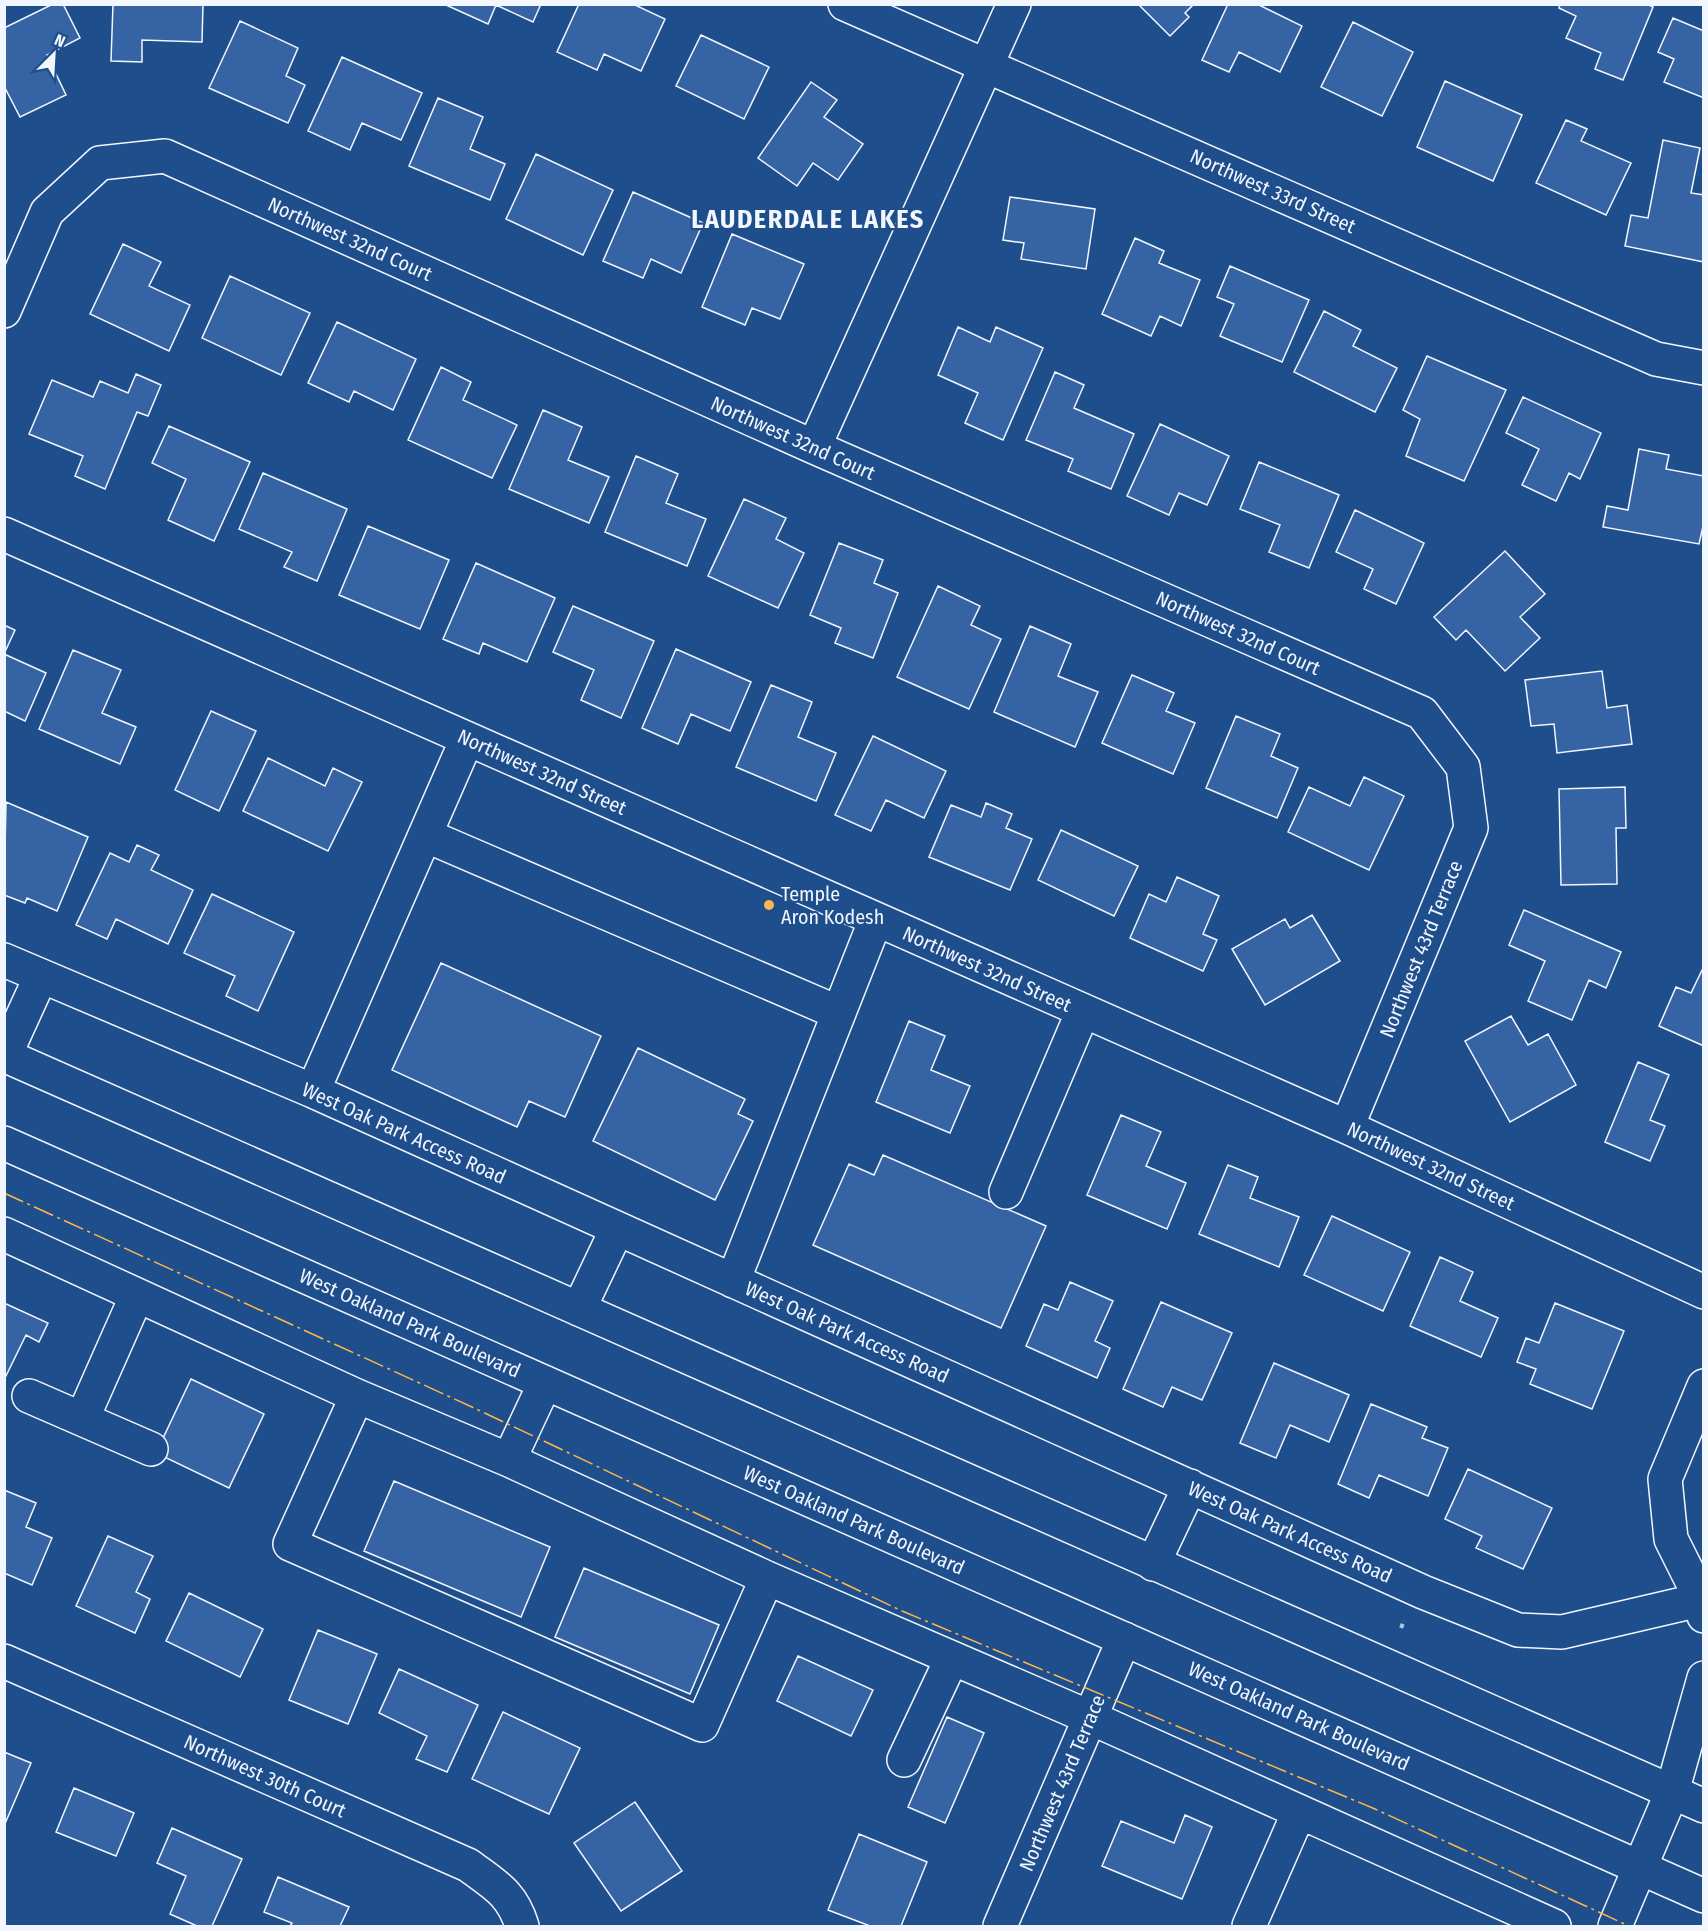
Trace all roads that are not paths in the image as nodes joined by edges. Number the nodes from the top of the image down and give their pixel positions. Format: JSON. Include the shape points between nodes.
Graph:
{"nodes":[{"id":1,"x":845,"y":4,"type":"edge"},
{"id":2,"x":1014,"y":4,"type":"edge"},
{"id":3,"x":987,"y":66,"type":"junction"},
{"id":4,"x":4,"y":311,"type":"edge"},
{"id":5,"x":1704,"y":368,"type":"edge"},
{"id":6,"x":814,"y":447,"type":"junction"},
{"id":7,"x":4,"y":534,"type":"edge"},
{"id":8,"x":467,"y":739,"type":"junction"},
{"id":9,"x":1463,"y":767,"type":"joint"},
{"id":10,"x":425,"y":835,"type":"junction"},
{"id":11,"x":876,"y":920,"type":"junction"},
{"id":12,"x":4,"y":960,"type":"edge"},
{"id":13,"x":41,"y":976,"type":"junction"},
{"id":14,"x":1083,"y":1011,"type":"junction"},
{"id":15,"x":839,"y":1013,"type":"junction"},
{"id":16,"x":5,"y":1055,"type":"edge"},
{"id":17,"x":313,"y":1091,"type":"junction"},
{"id":18,"x":1347,"y":1127,"type":"junction"},
{"id":19,"x":4,"y":1143,"type":"edge"},
{"id":20,"x":1006,"y":1192,"type":"dead end"},
{"id":21,"x":618,"y":1229,"type":"junction"},
{"id":22,"x":4,"y":1234,"type":"edge"},
{"id":23,"x":733,"y":1281,"type":"junction"},
{"id":24,"x":1704,"y":1292,"type":"edge"},
{"id":25,"x":137,"y":1295,"type":"junction"},
{"id":26,"x":579,"y":1310,"type":"junction"},
{"id":27,"x":545,"y":1383,"type":"junction"},
{"id":28,"x":1704,"y":1386,"type":"edge"},
{"id":29,"x":29,"y":1396,"type":"dead end"},
{"id":30,"x":357,"y":1396,"type":"junction"},
{"id":31,"x":83,"y":1417,"type":"junction"},
{"id":32,"x":151,"y":1449,"type":"dead end"},
{"id":33,"x":509,"y":1460,"type":"junction"},
{"id":34,"x":1190,"y":1486,"type":"junction"},
{"id":35,"x":1153,"y":1564,"type":"junction"},
{"id":36,"x":767,"y":1578,"type":"junction"},
{"id":37,"x":1703,"y":1605,"type":"edge"},
{"id":38,"x":1124,"y":1639,"type":"junction"},
{"id":39,"x":952,"y":1658,"type":"junction"},
{"id":40,"x":4,"y":1661,"type":"edge"},
{"id":41,"x":1704,"y":1678,"type":"edge"},
{"id":42,"x":1089,"y":1717,"type":"junction"},
{"id":43,"x":904,"y":1760,"type":"dead end"},
{"id":44,"x":1672,"y":1792,"type":"junction"},
{"id":45,"x":1704,"y":1806,"type":"edge"},
{"id":46,"x":1299,"y":1812,"type":"junction"},
{"id":47,"x":1640,"y":1866,"type":"junction"},
{"id":48,"x":1704,"y":1896,"type":"edge"},
{"id":49,"x":519,"y":1916,"type":"edge"},
{"id":50,"x":1000,"y":1926,"type":"edge"},
{"id":51,"x":1249,"y":1926,"type":"edge"},
{"id":52,"x":1554,"y":1926,"type":"edge"},
{"id":53,"x":1615,"y":1926,"type":"edge"}],
"edges":[{"from":1,"to":3,"type":"street","name":"Northwest 33rd Street"},
{"from":2,"to":3,"type":"street"},
{"from":3,"to":5,"type":"street","name":"Northwest 33rd Street","via":[[1656,359]]},
{"from":3,"to":6,"type":"street"},
{"from":4,"to":6,"type":"street","name":"Northwest 32nd Court","via":[[47,212],[100,163],[165,156]]},
{"from":6,"to":9,"type":"street","name":"Northwest 32nd Court","via":[[1422,713]]},
{"from":7,"to":8,"type":"street","name":"Northwest 32nd Street"},
{"from":8,"to":10,"type":"street"},
{"from":8,"to":11,"type":"street","name":"Northwest 32nd Street"},
{"from":9,"to":18,"type":"street","name":"Northwest 43rd Terrace","via":[[1471,828]]},
{"from":10,"to":15,"type":"street"},
{"from":10,"to":17,"type":"street"},
{"from":11,"to":14,"type":"street","name":"Northwest 32nd Street"},
{"from":11,"to":15,"type":"street"},
{"from":12,"to":13,"type":"street","name":"West Oak Park Access Road"},
{"from":13,"to":16,"type":"street"},
{"from":13,"to":17,"type":"street","name":"West Oak Park Access Road"},
{"from":14,"to":18,"type":"street","name":"Northwest 32nd Street"},
{"from":14,"to":20,"type":"street"},
{"from":15,"to":23,"type":"street"},
{"from":16,"to":26,"type":"street"},
{"from":17,"to":21,"type":"street","name":"West Oak Park Access Road"},
{"from":18,"to":24,"type":"street","name":"Northwest 32nd Street"},
{"from":19,"to":27,"type":"street","name":"West Oakland Park Boulevard"},
{"from":21,"to":23,"type":"street","name":"West Oak Park Access Road"},
{"from":21,"to":26,"type":"street"},
{"from":22,"to":25,"type":"street"},
{"from":23,"to":34,"type":"street","name":"West Oak Park Access Road"},
{"from":25,"to":30,"type":"street"},
{"from":25,"to":31,"type":"street"},
{"from":26,"to":35,"type":"street"},
{"from":27,"to":33,"type":"street"},
{"from":27,"to":38,"type":"street","name":"West Oakland Park Boulevard"},
{"from":28,"to":37,"type":"street","via":[[1665,1479],[1671,1539]]},
{"from":29,"to":31,"type":"street"},
{"from":30,"to":33,"type":"street"},
{"from":30,"to":36,"type":"street","via":[[290,1544],[702,1725]]},
{"from":31,"to":32,"type":"street"},
{"from":33,"to":36,"type":"street"},
{"from":34,"to":35,"type":"street"},
{"from":34,"to":37,"type":"street","name":"West Oak Park Access Road","via":[[1518,1630],[1562,1632]]},
{"from":35,"to":44,"type":"street"},
{"from":36,"to":39,"type":"street"},
{"from":38,"to":42,"type":"street","name":"Northwest 43rd Terrace"},
{"from":38,"to":47,"type":"street","name":"West Oakland Park Boulevard"},
{"from":39,"to":42,"type":"street"},
{"from":39,"to":43,"type":"street"},
{"from":40,"to":49,"type":"street","name":"Northwest 30th Court","via":[[468,1865],[496,1885]]},
{"from":41,"to":44,"type":"street"},
{"from":42,"to":46,"type":"street"},
{"from":42,"to":50,"type":"street","name":"Northwest 43rd Terrace"},
{"from":44,"to":45,"type":"street"},
{"from":44,"to":47,"type":"street"},
{"from":46,"to":51,"type":"street"},
{"from":46,"to":52,"type":"street"},
{"from":47,"to":48,"type":"street","name":"West Oakland Park Boulevard"},
{"from":47,"to":53,"type":"street"}]}
